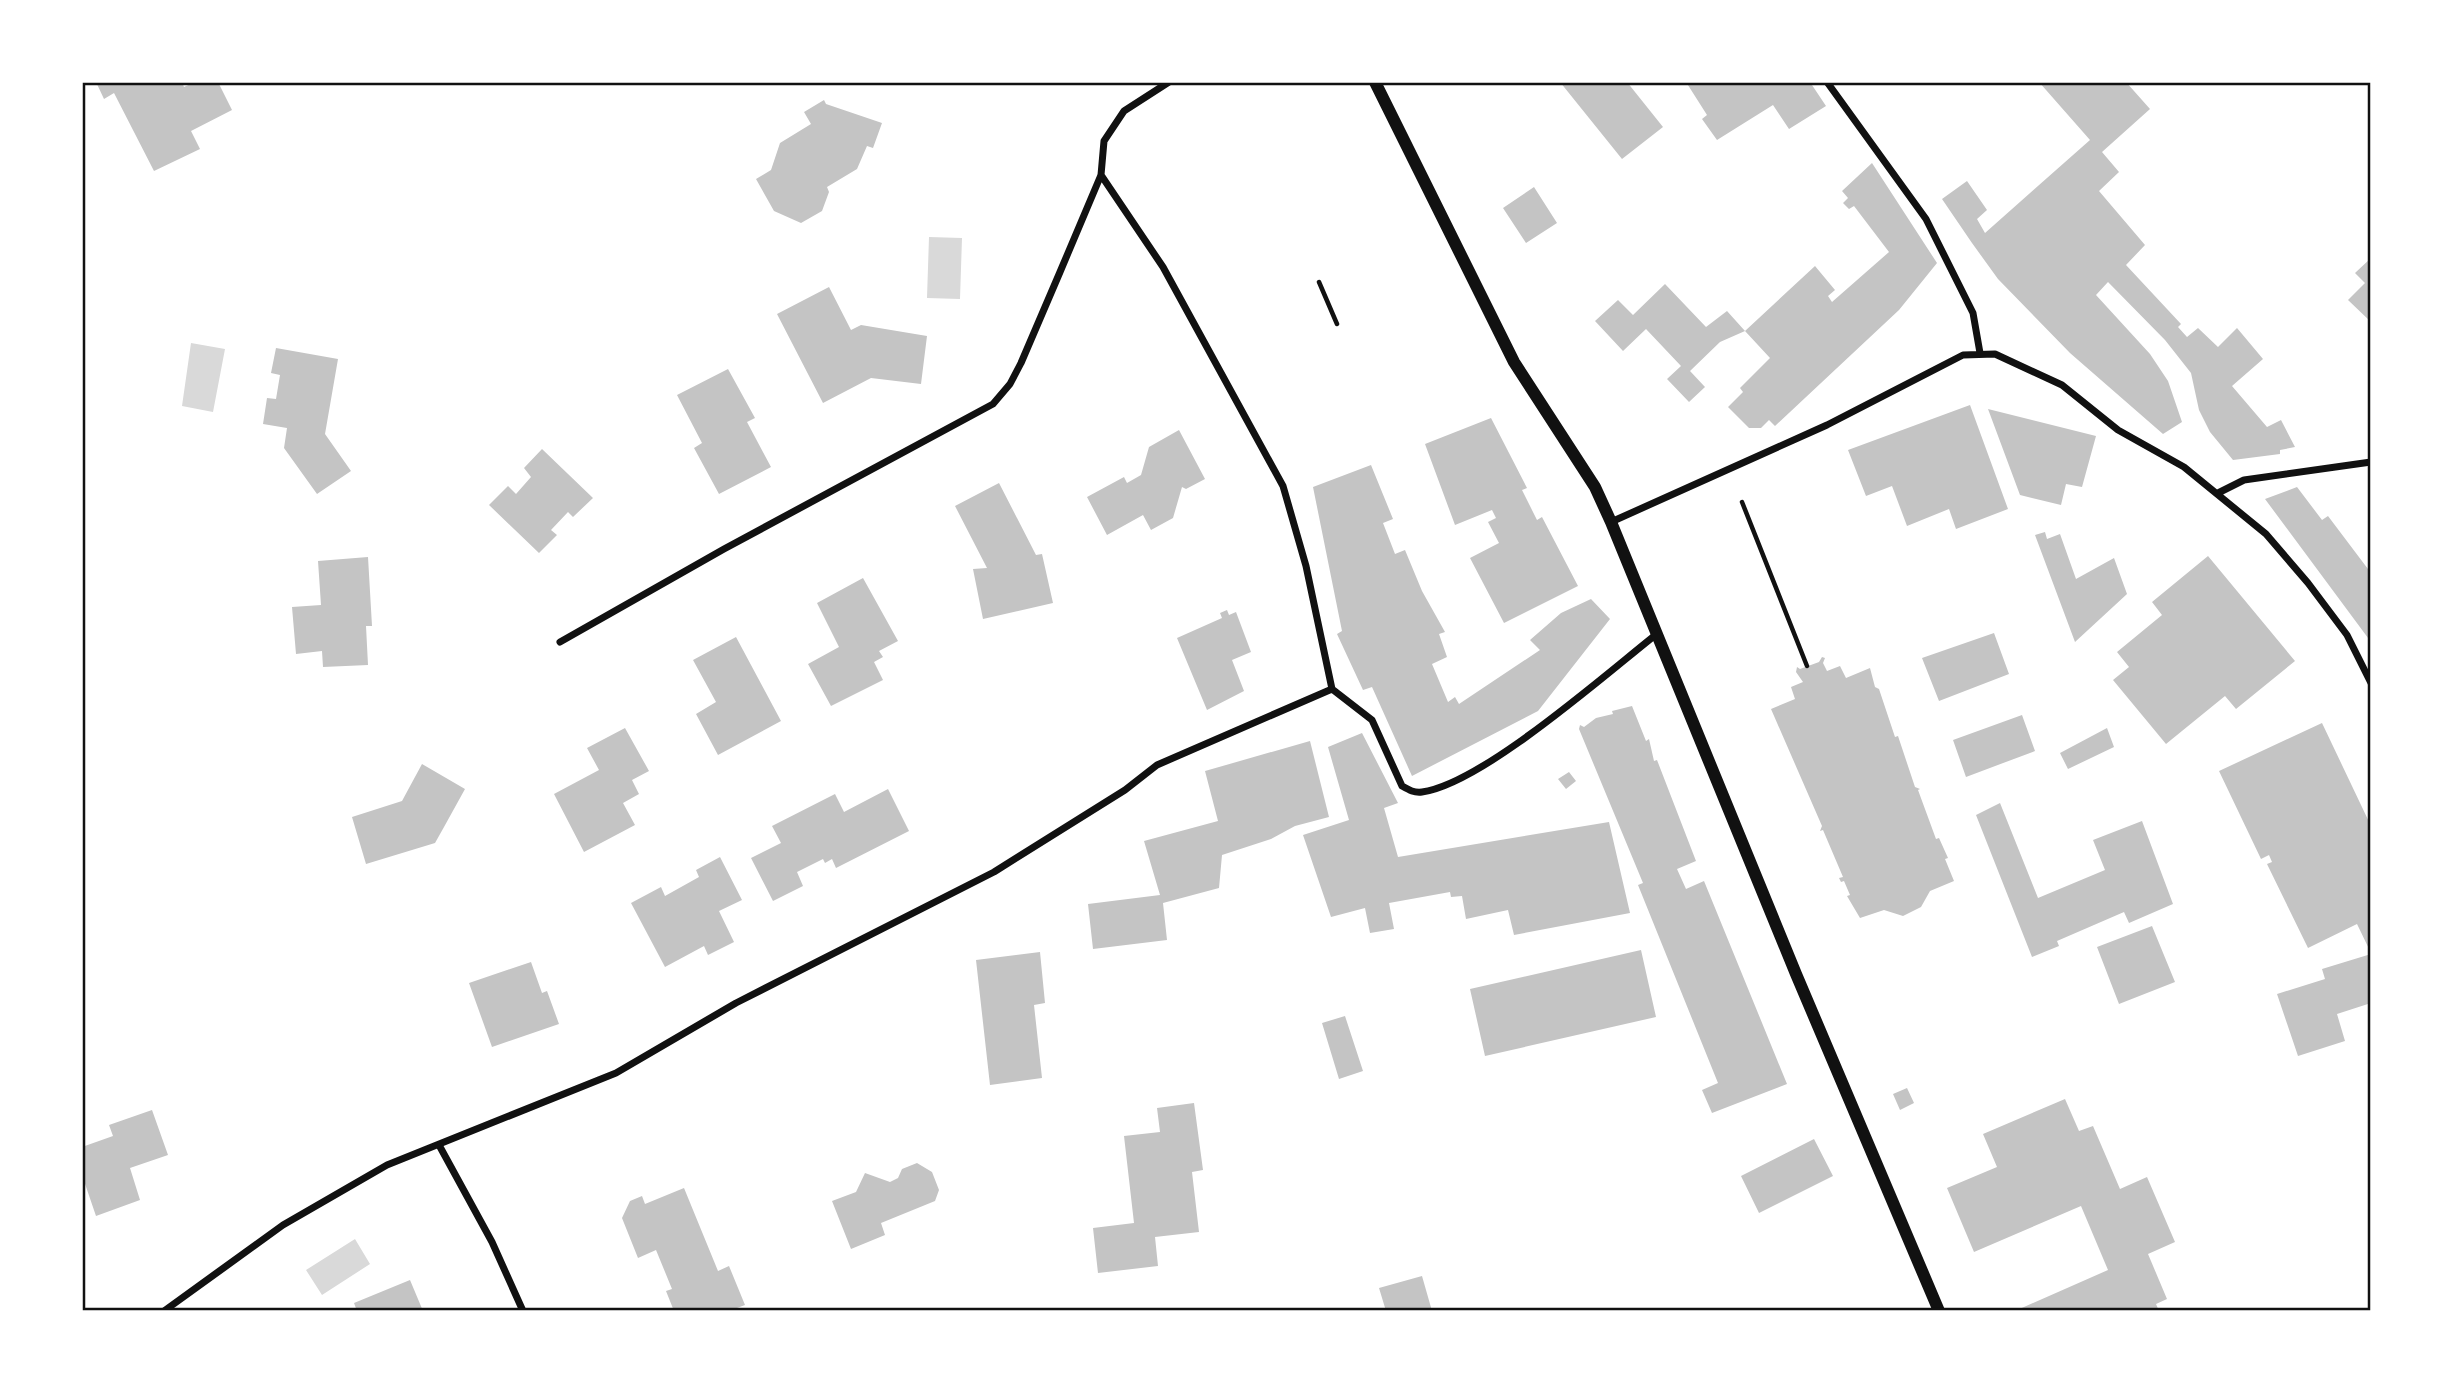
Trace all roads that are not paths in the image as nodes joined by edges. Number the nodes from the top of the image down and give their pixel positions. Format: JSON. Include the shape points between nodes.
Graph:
{"nodes":[{"id":1,"x":1169,"y":82,"type":"edge"},
{"id":2,"x":1376,"y":82,"type":"edge"},
{"id":3,"x":1827,"y":82,"type":"edge"},
{"id":4,"x":1101,"y":175,"type":"junction"},
{"id":5,"x":1980,"y":353,"type":"junction"},
{"id":6,"x":2371,"y":462,"type":"edge"},
{"id":7,"x":2218,"y":493,"type":"junction"},
{"id":8,"x":1611,"y":522,"type":"junction"},
{"id":9,"x":1658,"y":632,"type":"junction"},
{"id":10,"x":560,"y":642,"type":"dead end"},
{"id":11,"x":2371,"y":683,"type":"edge"},
{"id":12,"x":1332,"y":689,"type":"junction"},
{"id":13,"x":439,"y":1145,"type":"junction"},
{"id":14,"x":164,"y":1311,"type":"edge"},
{"id":15,"x":523,"y":1311,"type":"edge"},
{"id":16,"x":1939,"y":1311,"type":"edge"}],
"edges":[{"from":1,"to":4,"type":"street","via":[[1124,111],[1104,141]]},
{"from":2,"to":8,"type":"street","via":[[1514,362],[1595,487]]},
{"from":3,"to":5,"type":"street","via":[[1926,219],[1973,313]]},
{"from":4,"to":10,"type":"street","via":[[1021,363],[993,404]]},
{"from":4,"to":12,"type":"street","via":[[1163,267],[1283,486],[1307,566]]},
{"from":5,"to":7,"type":"street","via":[[1995,354],[2062,385],[2118,430],[2184,467]]},
{"from":5,"to":8,"type":"street","via":[[1964,355],[1815,430]]},
{"from":6,"to":7,"type":"street","via":[[2244,480]]},
{"from":7,"to":11,"type":"street","via":[[2266,534],[2308,583],[2347,635]]},
{"from":8,"to":9,"type":"street"},
{"from":9,"to":12,"type":"street","via":[[1488,762],[1444,786],[1422,792],[1402,786],[1372,720]]},
{"from":9,"to":16,"type":"street"},
{"from":12,"to":13,"type":"street","via":[[1157,765],[994,872],[736,1003],[615,1073]]},
{"from":13,"to":14,"type":"street","via":[[387,1165],[317,1203]]},
{"from":13,"to":15,"type":"street"}]}
